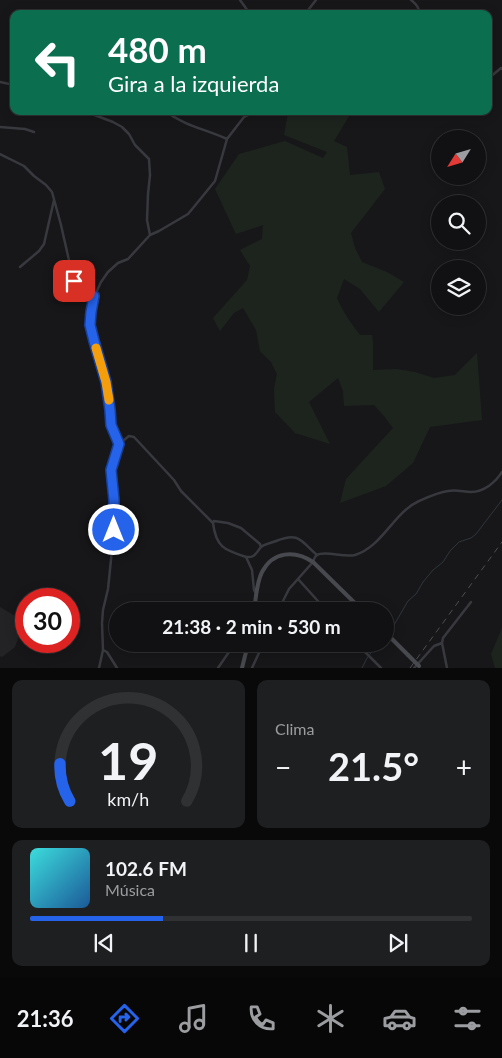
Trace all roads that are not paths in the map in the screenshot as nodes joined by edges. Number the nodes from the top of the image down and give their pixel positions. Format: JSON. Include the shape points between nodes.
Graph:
{"nodes":[{"id":1,"x":316,"y":0,"type":"edge"},
{"id":2,"x":411,"y":0,"type":"edge"},
{"id":3,"x":308,"y":10,"type":"edge"},
{"id":4,"x":419,"y":10,"type":"edge"},
{"id":5,"x":502,"y":69,"type":"edge"},
{"id":6,"x":492,"y":75,"type":"edge"},
{"id":7,"x":95,"y":115,"type":"edge"},
{"id":8,"x":171,"y":115,"type":"edge"},
{"id":9,"x":248,"y":115,"type":"edge"},
{"id":10,"x":0,"y":127,"type":"edge"},
{"id":11,"x":34,"y":132,"type":"dead end"},
{"id":12,"x":227,"y":139,"type":"junction"},
{"id":13,"x":0,"y":154,"type":"edge"},
{"id":14,"x":5,"y":157,"type":"junction"},
{"id":15,"x":0,"y":160,"type":"edge"},
{"id":16,"x":54,"y":199,"type":"junction"},
{"id":17,"x":150,"y":235,"type":"junction"},
{"id":18,"x":20,"y":267,"type":"dead end"},
{"id":19,"x":94,"y":296,"type":"junction"},
{"id":20,"x":119,"y":444,"type":"junction"},
{"id":21,"x":502,"y":472,"type":"edge"},
{"id":22,"x":213,"y":524,"type":"junction"},
{"id":23,"x":261,"y":547,"type":"junction"},
{"id":24,"x":317,"y":555,"type":"junction"},
{"id":25,"x":246,"y":557,"type":"junction"},
{"id":26,"x":313,"y":562,"type":"junction"},
{"id":27,"x":298,"y":579,"type":"junction"},
{"id":28,"x":256,"y":594,"type":"junction"},
{"id":29,"x":255,"y":602,"type":"edge"},
{"id":30,"x":282,"y":602,"type":"edge"},
{"id":31,"x":319,"y":602,"type":"edge"},
{"id":32,"x":354,"y":602,"type":"edge"},
{"id":33,"x":471,"y":602,"type":"dead end"},
{"id":34,"x":394,"y":641,"type":"edge"},
{"id":35,"x":442,"y":643,"type":"junction"},
{"id":36,"x":103,"y":650,"type":"junction"},
{"id":37,"x":229,"y":652,"type":"edge"},
{"id":38,"x":246,"y":652,"type":"edge"},
{"id":39,"x":259,"y":652,"type":"edge"},
{"id":40,"x":364,"y":652,"type":"edge"},
{"id":41,"x":420,"y":667,"type":"edge"},
{"id":42,"x":99,"y":668,"type":"edge"},
{"id":43,"x":117,"y":668,"type":"edge"},
{"id":44,"x":218,"y":668,"type":"edge"},
{"id":45,"x":242,"y":668,"type":"edge"},
{"id":46,"x":252,"y":668,"type":"edge"},
{"id":47,"x":380,"y":668,"type":"edge"},
{"id":48,"x":414,"y":668,"type":"edge"},
{"id":49,"x":447,"y":668,"type":"edge"}],
"edges":[{"from":1,"to":3,"type":"street"},
{"from":2,"to":4,"type":"street"},
{"from":5,"to":6,"type":"street"},
{"from":7,"to":17,"type":"street","via":[[122,127],[149,160],[147,220]]},
{"from":8,"to":12,"type":"street"},
{"from":9,"to":12,"type":"street"},
{"from":10,"to":11,"type":"street"},
{"from":12,"to":17,"type":"street","via":[[215,181],[188,214]]},
{"from":13,"to":14,"type":"street"},
{"from":14,"to":15,"type":"street"},
{"from":14,"to":16,"type":"street","via":[[24,166],[46,185]]},
{"from":16,"to":18,"type":"street","via":[[44,244]]},
{"from":16,"to":19,"type":"street","via":[[75,287]]},
{"from":17,"to":19,"type":"street","via":[[128,259],[108,272]]},
{"from":19,"to":20,"type":"street","via":[[90,325],[106,382],[111,425]]},
{"from":20,"to":22,"type":"street","via":[[129,436],[134,437]]},
{"from":20,"to":36,"type":"street","via":[[111,470],[114,530],[103,610]]},
{"from":21,"to":24,"type":"street","via":[[482,490],[447,491],[415,503],[370,548],[354,555]]},
{"from":22,"to":23,"type":"street","via":[[214,521],[228,523],[241,528]]},
{"from":22,"to":25,"type":"street","via":[[215,539]]},
{"from":23,"to":24,"type":"street","via":[[291,536],[298,538]]},
{"from":23,"to":25,"type":"street","via":[[256,555]]},
{"from":24,"to":26,"type":"street"},
{"from":25,"to":28,"type":"street"},
{"from":26,"to":27,"type":"street"},
{"from":26,"to":28,"type":"main road","via":[[293,554],[276,558],[263,571]]},
{"from":26,"to":32,"type":"main road"},
{"from":27,"to":30,"type":"street"},
{"from":27,"to":31,"type":"street"},
{"from":28,"to":29,"type":"main road"},
{"from":33,"to":35,"type":"street"},
{"from":34,"to":41,"type":"main road","bridge":true},
{"from":35,"to":48,"type":"street","via":[[434,646]]},
{"from":35,"to":49,"type":"street"},
{"from":36,"to":42,"type":"street"},
{"from":36,"to":43,"type":"street"},
{"from":37,"to":44,"type":"street"},
{"from":38,"to":45,"type":"main road"},
{"from":39,"to":46,"type":"street"},
{"from":40,"to":47,"type":"street"}]}
